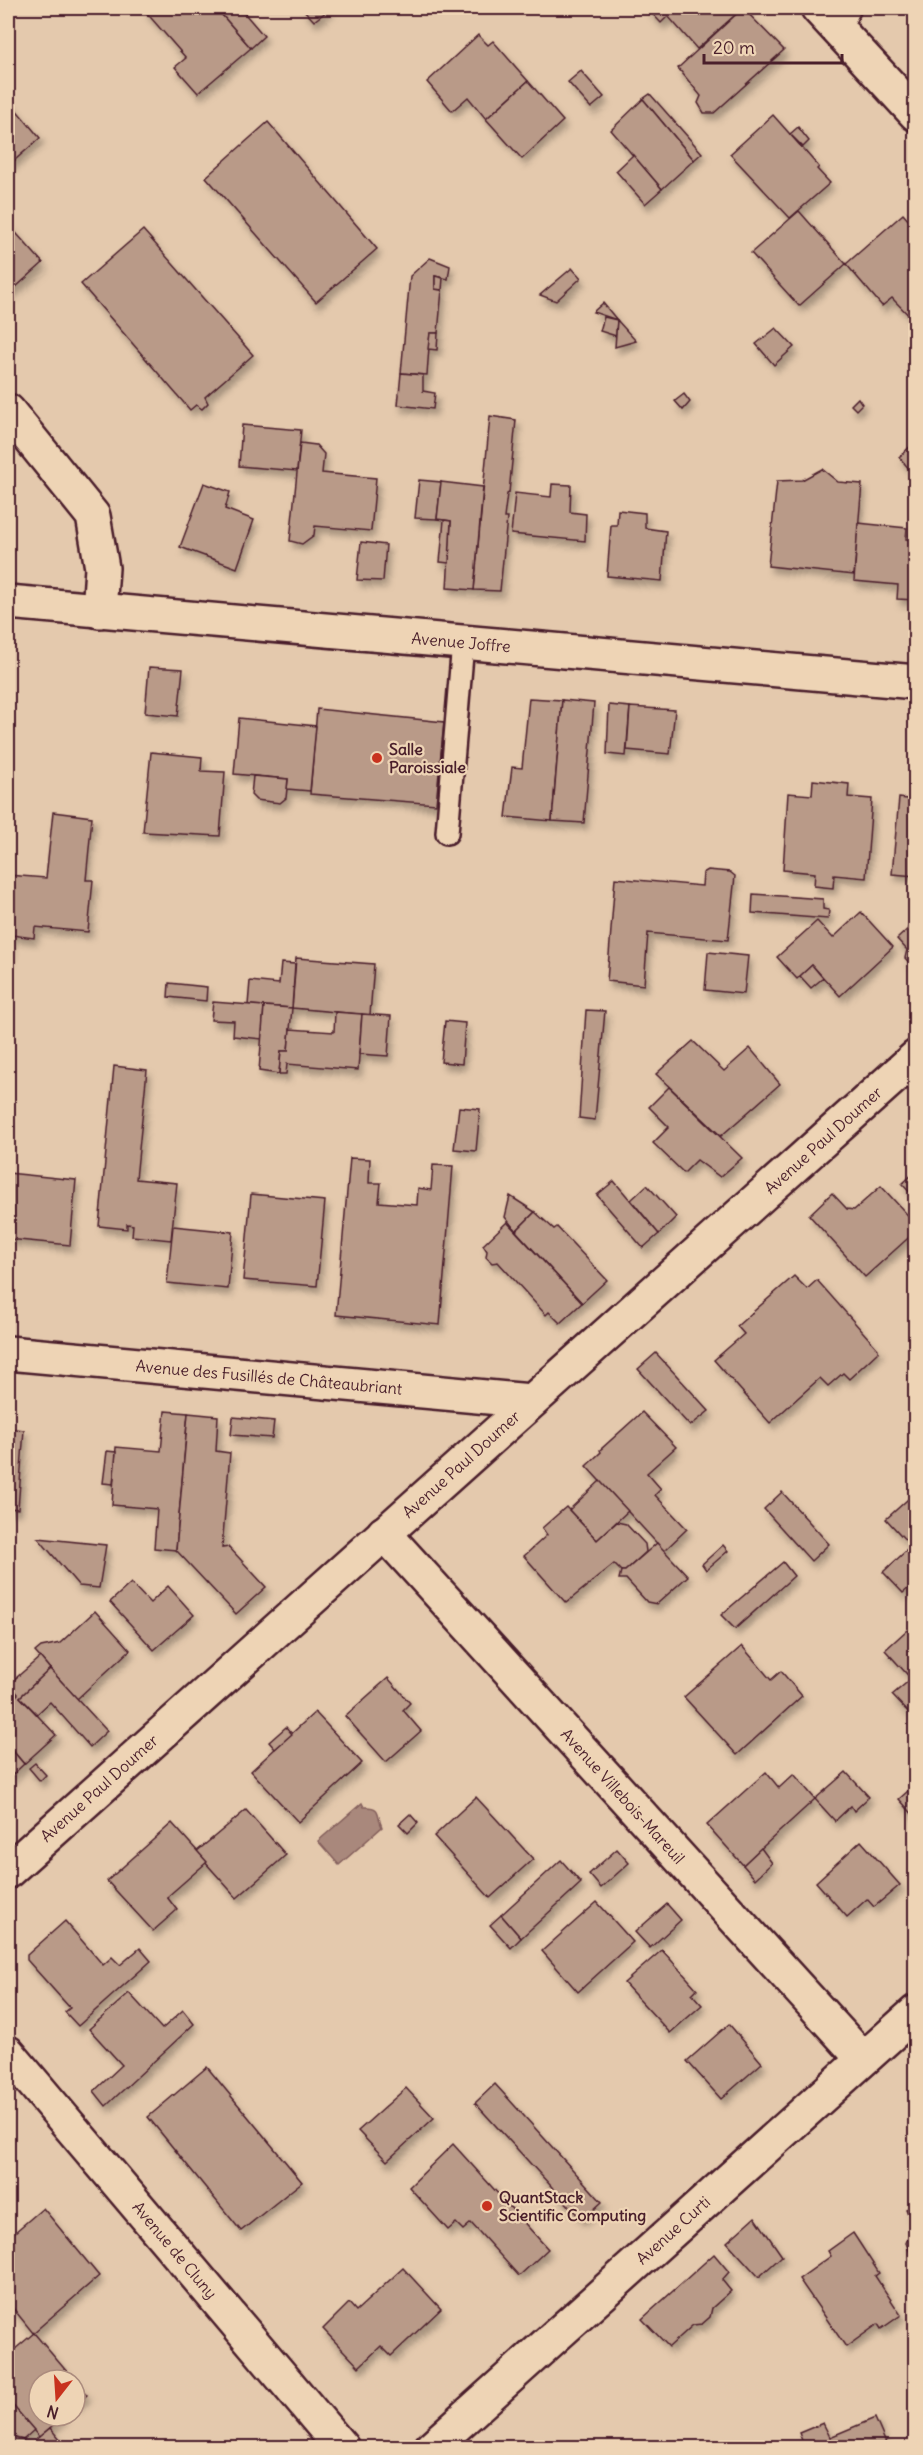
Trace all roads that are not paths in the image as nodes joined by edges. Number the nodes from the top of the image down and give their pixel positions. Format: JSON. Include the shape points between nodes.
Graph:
{"nodes":[{"id":1,"x":835,"y":15,"type":"edge"},
{"id":2,"x":915,"y":114,"type":"edge"},
{"id":3,"x":8,"y":411,"type":"edge"},
{"id":4,"x":8,"y":602,"type":"edge"},
{"id":5,"x":99,"y":610,"type":"junction"},
{"id":6,"x":463,"y":642,"type":"junction"},
{"id":7,"x":915,"y":682,"type":"edge"},
{"id":8,"x":447,"y":833,"type":"dead end"},
{"id":9,"x":915,"y":1057,"type":"edge"},
{"id":10,"x":8,"y":1353,"type":"edge"},
{"id":11,"x":531,"y":1401,"type":"junction"},
{"id":12,"x":384,"y":1533,"type":"junction"},
{"id":13,"x":8,"y":1870,"type":"edge"},
{"id":14,"x":915,"y":2012,"type":"edge"},
{"id":15,"x":8,"y":2053,"type":"edge"},
{"id":16,"x":863,"y":2059,"type":"junction"},
{"id":17,"x":342,"y":2448,"type":"edge"},
{"id":18,"x":431,"y":2448,"type":"edge"}],
"edges":[{"from":1,"to":2,"type":"street"},
{"from":3,"to":5,"type":"street","via":[[93,516],[102,568]]},
{"from":4,"to":5,"type":"street","name":"Avenue Joffre"},
{"from":5,"to":6,"type":"street","name":"Avenue Joffre"},
{"from":6,"to":7,"type":"street","name":"Avenue Joffre"},
{"from":6,"to":8,"type":"lane"},
{"from":9,"to":11,"type":"street","name":"Avenue Paul Doumer"},
{"from":10,"to":11,"type":"street","name":"Avenue des Fusillés de Châteaubriant"},
{"from":11,"to":12,"type":"street","name":"Avenue Paul Doumer"},
{"from":12,"to":13,"type":"street","name":"Avenue Paul Doumer"},
{"from":12,"to":16,"type":"street","name":"Avenue Villebois-Mareuil"},
{"from":14,"to":16,"type":"street","name":"Avenue Curti"},
{"from":15,"to":17,"type":"street","name":"Avenue de Cluny"},
{"from":16,"to":18,"type":"street","name":"Avenue Curti"}]}
